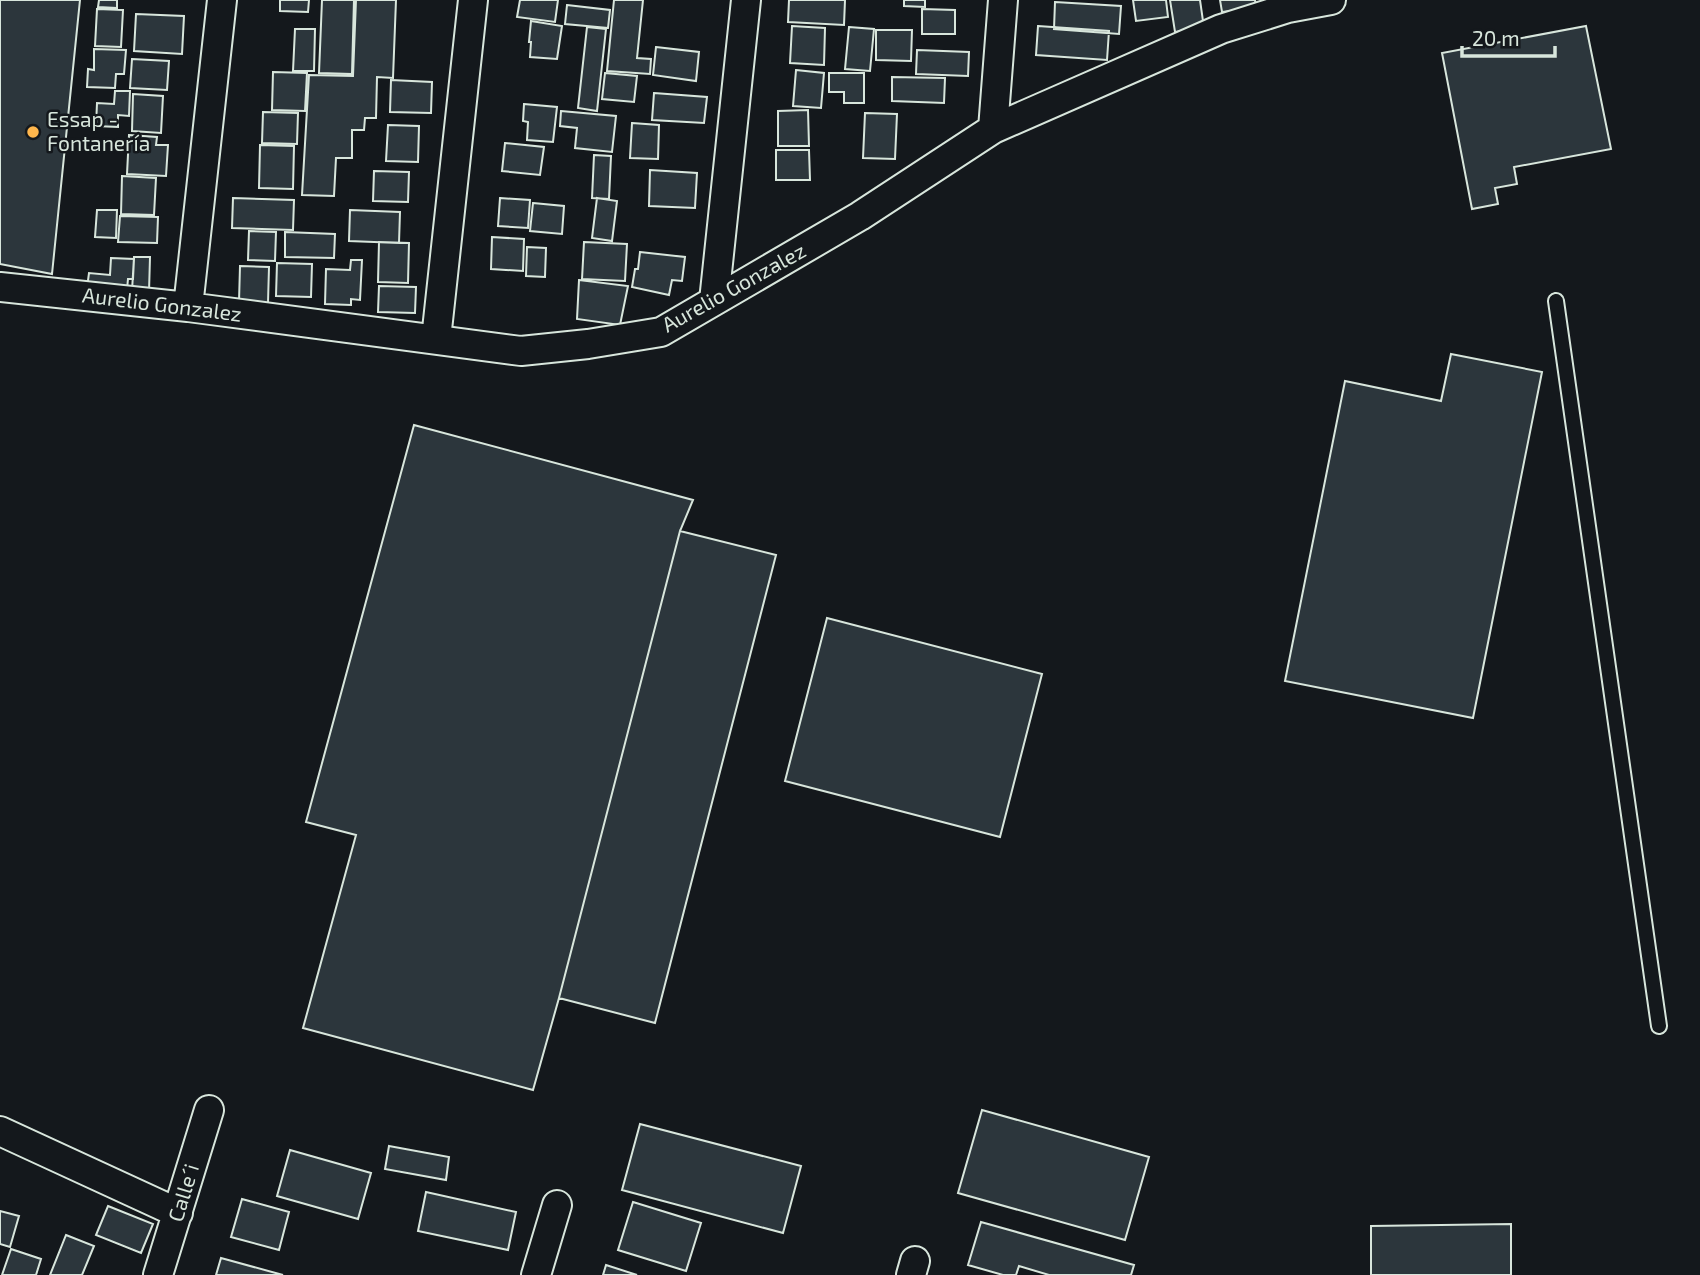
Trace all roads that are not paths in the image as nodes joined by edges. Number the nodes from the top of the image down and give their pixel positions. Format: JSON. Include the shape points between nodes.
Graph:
{"nodes":[{"id":1,"x":222,"y":0,"type":"edge"},
{"id":2,"x":473,"y":0,"type":"edge"},
{"id":3,"x":746,"y":0,"type":"edge"},
{"id":4,"x":1003,"y":0,"type":"edge"},
{"id":5,"x":1331,"y":0,"type":"edge"},
{"id":6,"x":993,"y":129,"type":"junction"},
{"id":7,"x":0,"y":287,"type":"edge"},
{"id":8,"x":714,"y":301,"type":"junction"},
{"id":9,"x":1556,"y":301,"type":"dead end"},
{"id":10,"x":188,"y":307,"type":"junction"},
{"id":11,"x":436,"y":340,"type":"junction"},
{"id":12,"x":1660,"y":1026,"type":"dead end"},
{"id":13,"x":209,"y":1110,"type":"dead end"},
{"id":14,"x":0,"y":1131,"type":"edge"},
{"id":15,"x":557,"y":1205,"type":"dead end"},
{"id":16,"x":178,"y":1213,"type":"junction"},
{"id":17,"x":158,"y":1275,"type":"edge"},
{"id":18,"x":536,"y":1275,"type":"edge"}],
"edges":[{"from":1,"to":10,"type":"street"},
{"from":2,"to":11,"type":"street"},
{"from":3,"to":8,"type":"street"},
{"from":4,"to":6,"type":"street"},
{"from":5,"to":6,"type":"street","name":"Aurelio Gonzalez","via":[[1221,29]]},
{"from":6,"to":8,"type":"street","name":"Aurelio Gonzalez","via":[[860,216]]},
{"from":7,"to":10,"type":"street","name":"Aurelio Gonzalez"},
{"from":8,"to":11,"type":"street","name":"Aurelio Gonzalez","via":[[661,332],[588,344],[521,351]]},
{"from":9,"to":12,"type":"lane"},
{"from":10,"to":11,"type":"street","name":"Aurelio Gonzalez"},
{"from":13,"to":16,"type":"street","name":"Calle´i"},
{"from":14,"to":16,"type":"street"},
{"from":15,"to":18,"type":"street"},
{"from":16,"to":17,"type":"street","name":"Calle´i"}]}
